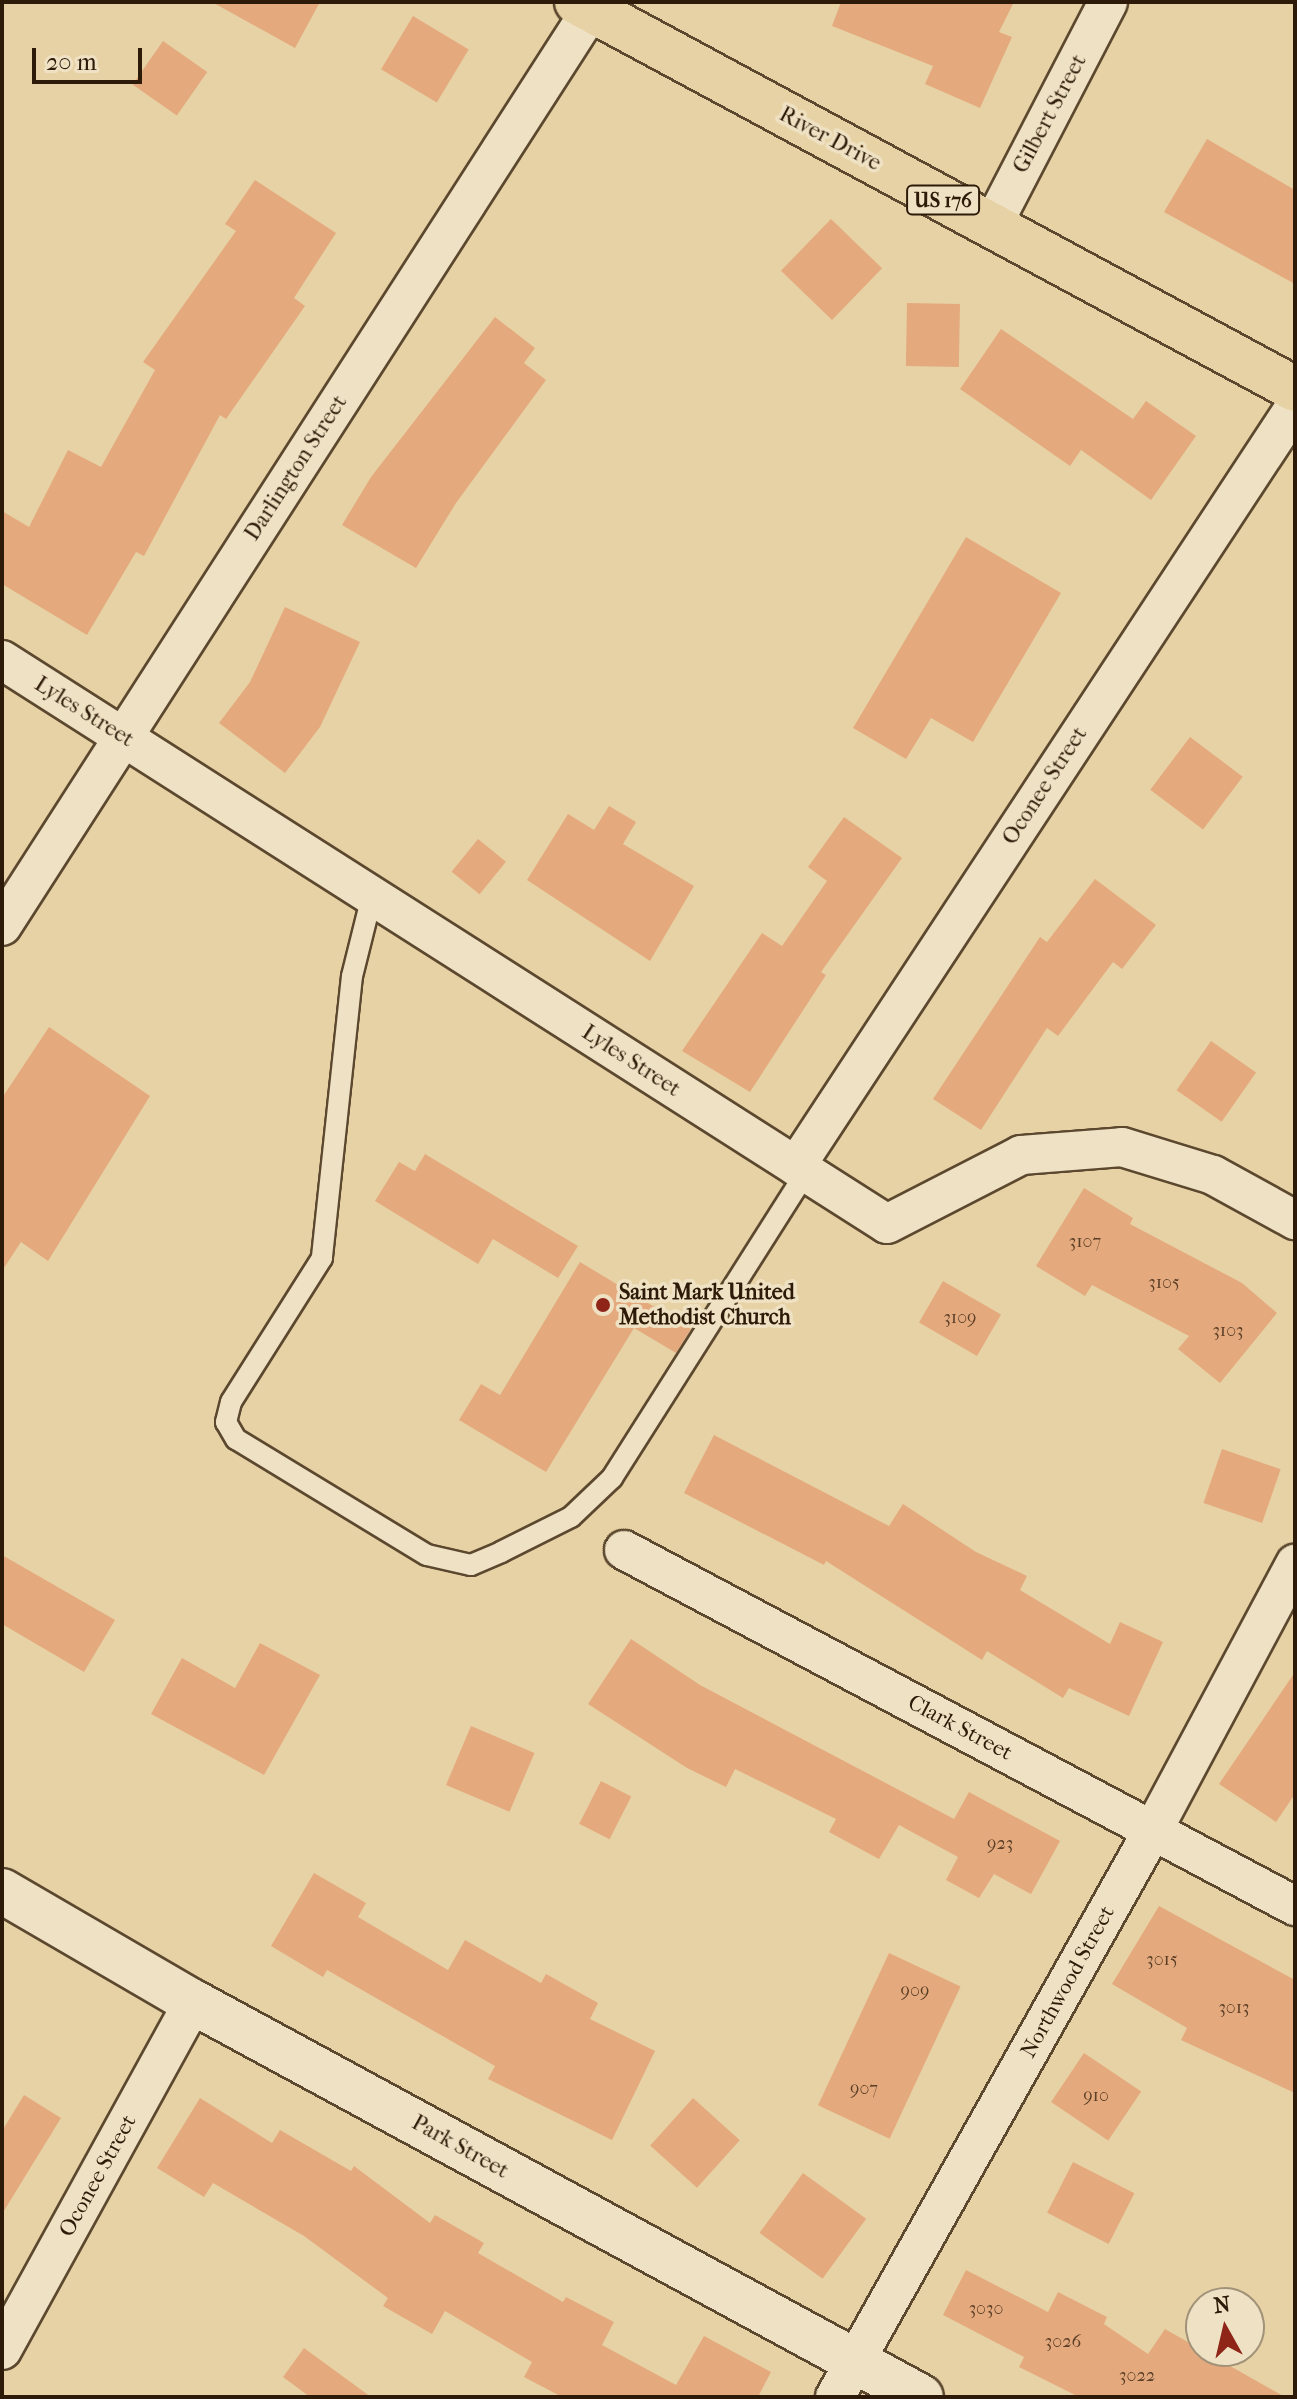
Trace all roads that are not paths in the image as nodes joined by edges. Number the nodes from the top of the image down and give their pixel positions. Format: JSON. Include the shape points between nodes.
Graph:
{"nodes":[{"id":1,"x":1108,"y":2,"type":"edge"},
{"id":2,"x":584,"y":6,"type":"edge"},
{"id":3,"x":992,"y":226,"type":"junction"},
{"id":4,"x":1295,"y":389,"type":"edge"},
{"id":5,"x":1295,"y":407,"type":"edge"},
{"id":6,"x":2,"y":660,"type":"edge"},
{"id":7,"x":123,"y":737,"type":"junction"},
{"id":8,"x":372,"y":896,"type":"junction"},
{"id":9,"x":2,"y":926,"type":"edge"},
{"id":10,"x":801,"y":1169,"type":"junction"},
{"id":11,"x":1295,"y":1220,"type":"edge"},
{"id":12,"x":624,"y":1550,"type":"dead end"},
{"id":13,"x":1295,"y":1564,"type":"edge"},
{"id":14,"x":1153,"y":1830,"type":"junction"},
{"id":15,"x":2,"y":1891,"type":"edge"},
{"id":16,"x":1295,"y":1906,"type":"edge"},
{"id":17,"x":193,"y":2002,"type":"junction"},
{"id":18,"x":2,"y":2350,"type":"edge"},
{"id":19,"x":845,"y":2379,"type":"edge"},
{"id":20,"x":921,"y":2397,"type":"edge"}],
"edges":[{"from":1,"to":3,"type":"street","name":"Gilbert Street"},
{"from":2,"to":3,"type":"main road","name":"River Drive","number":"US 176"},
{"from":2,"to":7,"type":"street","name":"Darlington Street"},
{"from":3,"to":4,"type":"main road","name":"River Drive","number":"US 176"},
{"from":5,"to":10,"type":"street","name":"Oconee Street"},
{"from":6,"to":7,"type":"street","name":"Lyles Street"},
{"from":7,"to":8,"type":"street","name":"Lyles Street"},
{"from":7,"to":9,"type":"street","name":"Darlington Street"},
{"from":8,"to":10,"type":"street","name":"Lyles Street"},
{"from":8,"to":10,"type":"lane","via":[[352,976],[322,1258],[231,1402],[226,1422],[236,1439],[427,1555],[471,1565],[571,1517],[612,1478]]},
{"from":10,"to":11,"type":"street","name":"Lyles Street","via":[[887,1224],[1021,1155],[1122,1147],[1213,1175]]},
{"from":12,"to":14,"type":"street","name":"Clark Street"},
{"from":13,"to":14,"type":"street","name":"Northwood Street"},
{"from":14,"to":16,"type":"street","name":"Clark Street"},
{"from":14,"to":19,"type":"street","name":"Northwood Street"},
{"from":15,"to":17,"type":"street","name":"Park Street"},
{"from":17,"to":18,"type":"street","name":"Oconee Street"},
{"from":17,"to":19,"type":"street","name":"Park Street"},
{"from":19,"to":20,"type":"street","name":"Park Street"}]}
